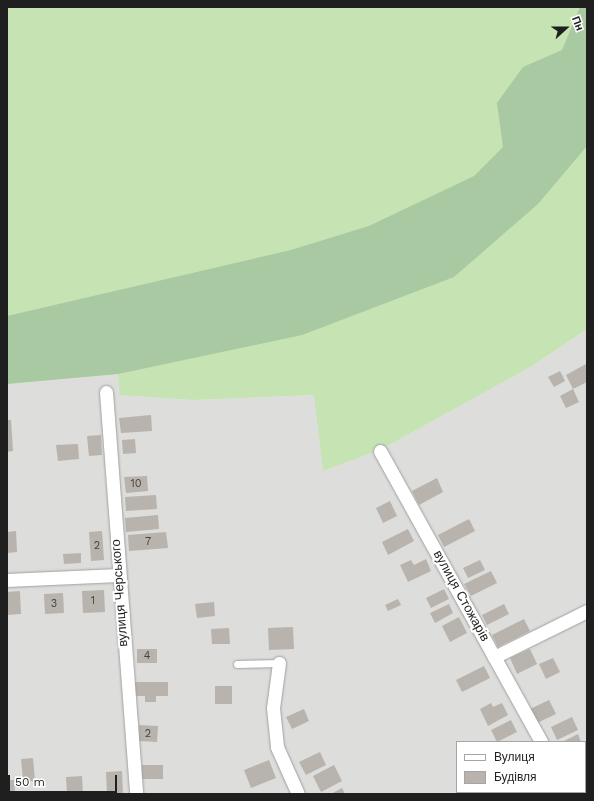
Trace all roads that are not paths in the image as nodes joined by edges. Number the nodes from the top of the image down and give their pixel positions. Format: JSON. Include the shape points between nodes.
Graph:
{"nodes":[{"id":1,"x":106,"y":392,"type":"dead end"},
{"id":2,"x":380,"y":451,"type":"dead end"},
{"id":3,"x":118,"y":575,"type":"junction"},
{"id":4,"x":7,"y":580,"type":"edge"},
{"id":5,"x":587,"y":611,"type":"edge"},
{"id":6,"x":494,"y":657,"type":"junction"},
{"id":7,"x":279,"y":663,"type":"joint"},
{"id":8,"x":237,"y":664,"type":"dead end"},
{"id":9,"x":540,"y":741,"type":"edge"},
{"id":10,"x":136,"y":794,"type":"edge"},
{"id":11,"x":298,"y":794,"type":"edge"}],
"edges":[{"from":1,"to":3,"type":"street","name":"вулиця Черського"},
{"from":2,"to":6,"type":"street","name":"вулиця Стожарів"},
{"from":3,"to":4,"type":"street"},
{"from":3,"to":10,"type":"street","name":"вулиця Черського"},
{"from":5,"to":6,"type":"street"},
{"from":6,"to":9,"type":"street","name":"вулиця Стожарів"},
{"from":7,"to":8,"type":"lane"},
{"from":7,"to":11,"type":"street","via":[[273,708],[277,747]]}]}
